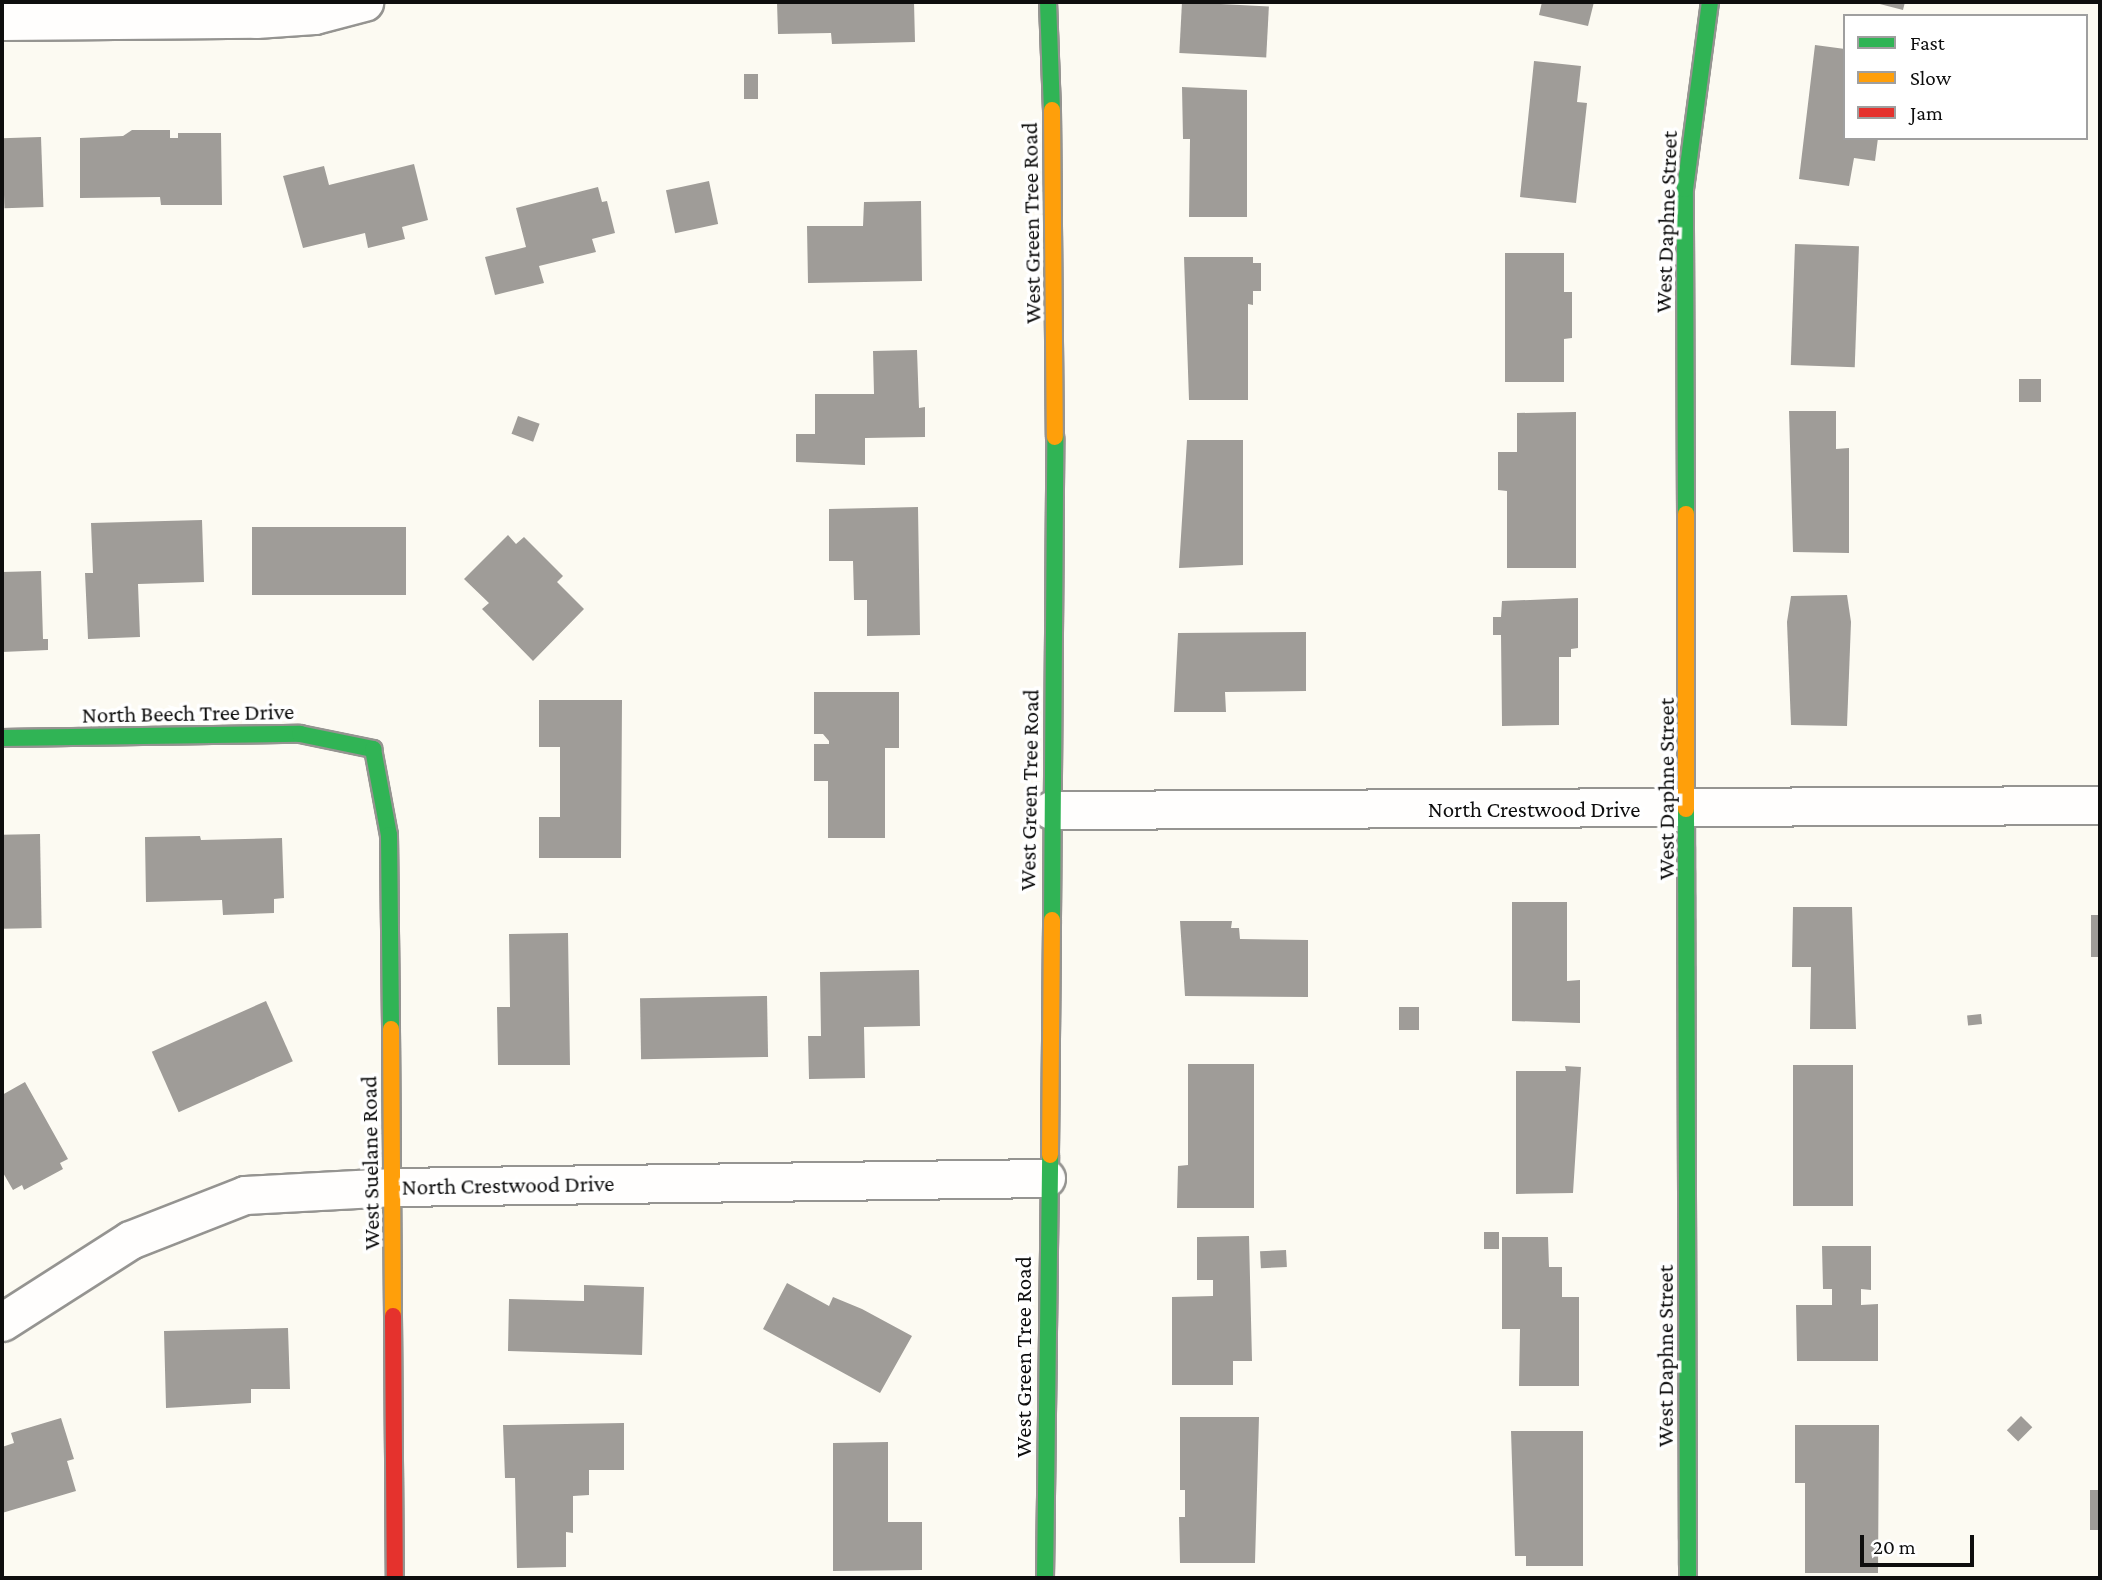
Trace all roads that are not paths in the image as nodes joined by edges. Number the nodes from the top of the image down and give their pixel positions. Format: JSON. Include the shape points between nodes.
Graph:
{"nodes":[{"id":1,"x":364,"y":2,"type":"edge"},
{"id":2,"x":1048,"y":2,"type":"edge"},
{"id":3,"x":1710,"y":2,"type":"edge"},
{"id":4,"x":2,"y":21,"type":"edge"},
{"id":5,"x":2,"y":738,"type":"edge"},
{"id":6,"x":373,"y":749,"type":"joint"},
{"id":7,"x":2100,"y":806,"type":"edge"},
{"id":8,"x":1689,"y":808,"type":"junction"},
{"id":9,"x":1051,"y":810,"type":"junction"},
{"id":10,"x":1046,"y":1178,"type":"junction"},
{"id":11,"x":394,"y":1187,"type":"junction"},
{"id":12,"x":2,"y":1322,"type":"edge"},
{"id":13,"x":396,"y":1578,"type":"edge"},
{"id":14,"x":1045,"y":1578,"type":"edge"},
{"id":15,"x":1688,"y":1578,"type":"edge"}],
"edges":[{"from":1,"to":4,"type":"street","via":[[314,15],[256,19]]},
{"from":2,"to":9,"type":"street","name":"West Green Tree Road","via":[[1054,154],[1056,544]]},
{"from":3,"to":8,"type":"street","name":"West Daphne Street","via":[[1685,189]]},
{"from":5,"to":6,"type":"street","name":"North Beech Tree Drive","via":[[300,734]]},
{"from":6,"to":11,"type":"street","name":"West Suelane Road","via":[[389,835]]},
{"from":7,"to":8,"type":"street","name":"North Crestwood Drive"},
{"from":8,"to":9,"type":"street","name":"North Crestwood Drive"},
{"from":8,"to":15,"type":"street","name":"West Daphne Street"},
{"from":9,"to":10,"type":"street","name":"West Green Tree Road"},
{"from":10,"to":11,"type":"street","name":"North Crestwood Drive"},
{"from":10,"to":14,"type":"street","name":"West Green Tree Road"},
{"from":11,"to":12,"type":"street","name":"North Crestwood Drive","via":[[245,1195],[130,1240]]},
{"from":11,"to":13,"type":"street","name":"West Suelane Road"}]}
